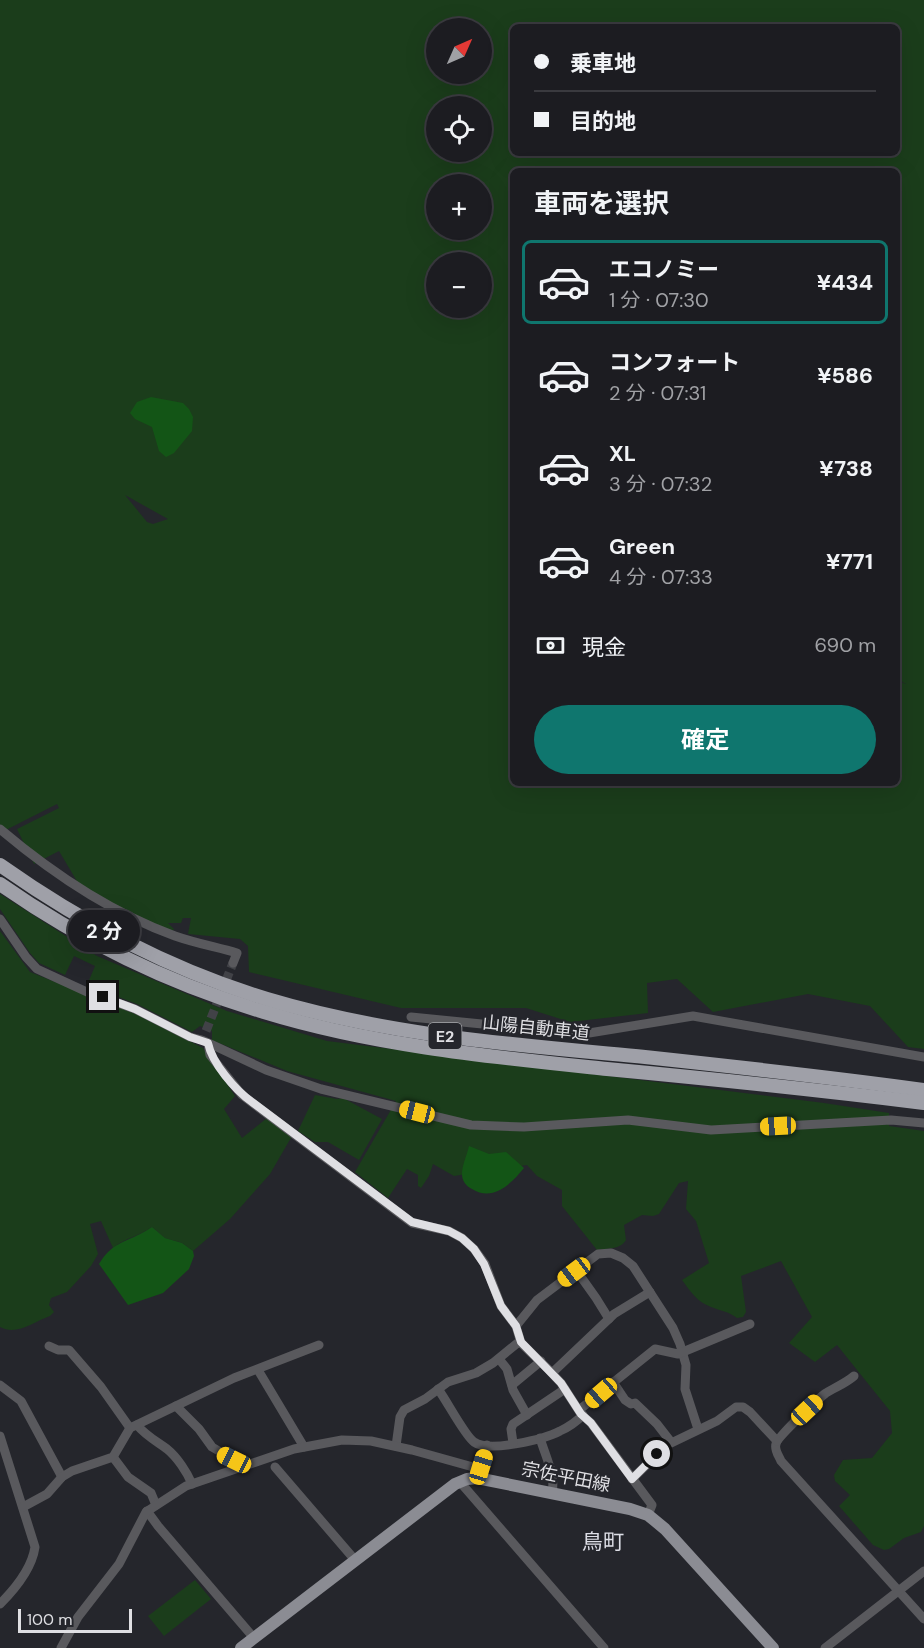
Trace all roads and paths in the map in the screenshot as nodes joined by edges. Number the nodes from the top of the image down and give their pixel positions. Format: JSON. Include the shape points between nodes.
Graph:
{"nodes":[{"id":1,"x":0,"y":829,"type":"edge"},
{"id":2,"x":0,"y":865,"type":"edge"},
{"id":3,"x":0,"y":884,"type":"edge"},
{"id":4,"x":0,"y":919,"type":"edge"},
{"id":5,"x":233,"y":963,"type":"dead end"},
{"id":6,"x":411,"y":1017,"type":"dead end"},
{"id":7,"x":206,"y":1031,"type":"tunnel mouth"},
{"id":8,"x":205,"y":1042,"type":"junction"},
{"id":9,"x":924,"y":1057,"type":"edge"},
{"id":10,"x":924,"y":1089,"type":"edge"},
{"id":11,"x":924,"y":1103,"type":"edge"},
{"id":12,"x":924,"y":1123,"type":"edge"},
{"id":13,"x":576,"y":1270,"type":"junction"},
{"id":14,"x":650,"y":1292,"type":"junction"},
{"id":15,"x":609,"y":1319,"type":"junction"},
{"id":16,"x":750,"y":1324,"type":"dead end"},
{"id":17,"x":516,"y":1326,"type":"junction"},
{"id":18,"x":520,"y":1341,"type":"junction"},
{"id":19,"x":319,"y":1345,"type":"dead end"},
{"id":20,"x":50,"y":1346,"type":"dead end"},
{"id":21,"x":682,"y":1352,"type":"junction"},
{"id":22,"x":499,"y":1359,"type":"junction"},
{"id":23,"x":540,"y":1361,"type":"junction"},
{"id":24,"x":258,"y":1370,"type":"junction"},
{"id":25,"x":552,"y":1373,"type":"junction"},
{"id":26,"x":854,"y":1376,"type":"dead end"},
{"id":27,"x":613,"y":1382,"type":"junction"},
{"id":28,"x":0,"y":1385,"type":"edge"},
{"id":29,"x":512,"y":1385,"type":"junction"},
{"id":30,"x":438,"y":1389,"type":"junction"},
{"id":31,"x":565,"y":1389,"type":"junction"},
{"id":32,"x":176,"y":1406,"type":"junction"},
{"id":33,"x":581,"y":1413,"type":"junction"},
{"id":34,"x":527,"y":1415,"type":"junction"},
{"id":35,"x":133,"y":1426,"type":"junction"},
{"id":36,"x":698,"y":1429,"type":"junction"},
{"id":37,"x":0,"y":1436,"type":"edge"},
{"id":38,"x":540,"y":1438,"type":"junction"},
{"id":39,"x":777,"y":1441,"type":"junction"},
{"id":40,"x":671,"y":1442,"type":"junction"},
{"id":41,"x":513,"y":1443,"type":"junction"},
{"id":42,"x":396,"y":1446,"type":"junction"},
{"id":43,"x":487,"y":1446,"type":"junction"},
{"id":44,"x":304,"y":1447,"type":"junction"},
{"id":45,"x":113,"y":1457,"type":"junction"},
{"id":46,"x":275,"y":1467,"type":"dead end"},
{"id":47,"x":238,"y":1468,"type":"junction"},
{"id":48,"x":476,"y":1475,"type":"junction"},
{"id":49,"x":62,"y":1477,"type":"junction"},
{"id":50,"x":632,"y":1479,"type":"junction"},
{"id":51,"x":460,"y":1482,"type":"junction"},
{"id":52,"x":192,"y":1484,"type":"junction"},
{"id":53,"x":552,"y":1493,"type":"junction"},
{"id":54,"x":22,"y":1508,"type":"junction"},
{"id":55,"x":152,"y":1508,"type":"junction"},
{"id":56,"x":648,"y":1515,"type":"junction"},
{"id":57,"x":355,"y":1560,"type":"junction"},
{"id":58,"x":924,"y":1571,"type":"edge"},
{"id":59,"x":900,"y":1591,"type":"junction"},
{"id":60,"x":0,"y":1604,"type":"edge"},
{"id":61,"x":924,"y":1619,"type":"edge"},
{"id":62,"x":254,"y":1638,"type":"junction"},
{"id":63,"x":61,"y":1648,"type":"edge"},
{"id":64,"x":242,"y":1648,"type":"edge"},
{"id":65,"x":604,"y":1648,"type":"edge"},
{"id":66,"x":773,"y":1648,"type":"edge"},
{"id":67,"x":825,"y":1648,"type":"edge"}],
"edges":[{"from":1,"to":5,"type":"street","via":[[24,850],[102,901],[176,936],[237,953]]},
{"from":2,"to":10,"type":"highway","name":"山陽自動車道","number":"E2","via":[[70,912],[153,955],[225,985],[322,1013],[501,1044]]},
{"from":3,"to":11,"type":"highway","name":"山陽自動車道","number":"E2","via":[[63,925],[148,969],[209,994],[318,1027],[512,1059]]},
{"from":4,"to":8,"type":"street","via":[[37,969]]},
{"from":6,"to":9,"type":"street","via":[[583,1034],[693,1016]]},
{"from":7,"to":8,"type":"street"},
{"from":8,"to":12,"type":"street","via":[[266,1070],[321,1089],[471,1125],[524,1127],[628,1120],[711,1130],[891,1120]]},
{"from":8,"to":17,"type":"street","via":[[210,1055],[242,1095],[412,1222],[462,1238],[484,1264],[501,1306]]},
{"from":13,"to":14,"type":"street","via":[[598,1254],[611,1253],[633,1266]]},
{"from":13,"to":15,"type":"street"},
{"from":13,"to":17,"type":"street","via":[[537,1300]]},
{"from":14,"to":15,"type":"street"},
{"from":14,"to":21,"type":"street","via":[[673,1328]]},
{"from":15,"to":25,"type":"street"},
{"from":16,"to":21,"type":"street"},
{"from":17,"to":18,"type":"street"},
{"from":18,"to":22,"type":"street"},
{"from":18,"to":23,"type":"street"},
{"from":19,"to":24,"type":"street"},
{"from":20,"to":35,"type":"street","via":[[69,1350]]},
{"from":21,"to":27,"type":"street","via":[[655,1349]]},
{"from":21,"to":36,"type":"street","via":[[685,1389]]},
{"from":22,"to":29,"type":"street"},
{"from":22,"to":30,"type":"street"},
{"from":23,"to":25,"type":"street"},
{"from":23,"to":29,"type":"street"},
{"from":24,"to":32,"type":"street"},
{"from":24,"to":44,"type":"street"},
{"from":25,"to":31,"type":"street"},
{"from":26,"to":39,"type":"street","via":[[824,1395]]},
{"from":27,"to":33,"type":"street"},
{"from":27,"to":40,"type":"street","via":[[626,1400],[645,1411]]},
{"from":28,"to":49,"type":"street","via":[[21,1401]]},
{"from":29,"to":34,"type":"street"},
{"from":30,"to":42,"type":"street","via":[[404,1410]]},
{"from":30,"to":43,"type":"street","via":[[466,1433],[475,1443]]},
{"from":31,"to":33,"type":"street"},
{"from":31,"to":34,"type":"street"},
{"from":32,"to":35,"type":"street"},
{"from":32,"to":47,"type":"street","via":[[212,1447],[234,1460]]},
{"from":33,"to":38,"type":"street","via":[[570,1426]]},
{"from":33,"to":50,"type":"street"},
{"from":34,"to":41,"type":"street","via":[[511,1429]]},
{"from":35,"to":45,"type":"street"},
{"from":35,"to":52,"type":"street","via":[[169,1451]]},
{"from":36,"to":39,"type":"street","via":[[736,1407],[743,1407]]},
{"from":36,"to":40,"type":"street"},
{"from":37,"to":54,"type":"street"},
{"from":38,"to":41,"type":"street"},
{"from":38,"to":53,"type":"street"},
{"from":39,"to":59,"type":"street","via":[[781,1461]]},
{"from":40,"to":50,"type":"street"},
{"from":41,"to":43,"type":"street"},
{"from":42,"to":44,"type":"street","via":[[342,1440]]},
{"from":42,"to":48,"type":"street","via":[[473,1467]]},
{"from":43,"to":48,"type":"street"},
{"from":44,"to":47,"type":"street"},
{"from":45,"to":49,"type":"street"},
{"from":45,"to":55,"type":"street","via":[[128,1477],[151,1493]]},
{"from":46,"to":57,"type":"street"},
{"from":47,"to":52,"type":"street"},
{"from":48,"to":51,"type":"main road","name":"宗佐平田線"},
{"from":48,"to":53,"type":"main road","name":"宗佐平田線"},
{"from":49,"to":54,"type":"street","via":[[47,1494]]},
{"from":50,"to":56,"type":"street","via":[[652,1505]]},
{"from":51,"to":57,"type":"main road","name":"宗佐平田線"},
{"from":51,"to":65,"type":"street"},
{"from":52,"to":55,"type":"street"},
{"from":53,"to":56,"type":"main road","name":"宗佐平田線"},
{"from":54,"to":60,"type":"street","via":[[35,1547],[33,1558]]},
{"from":55,"to":62,"type":"street","via":[[158,1526]]},
{"from":55,"to":63,"type":"street"},
{"from":56,"to":66,"type":"main road","name":"宗佐平田線"},
{"from":57,"to":62,"type":"main road","name":"宗佐平田線"},
{"from":58,"to":59,"type":"street"},
{"from":59,"to":61,"type":"street"},
{"from":59,"to":67,"type":"street"},
{"from":62,"to":64,"type":"main road","name":"宗佐平田線"}]}
